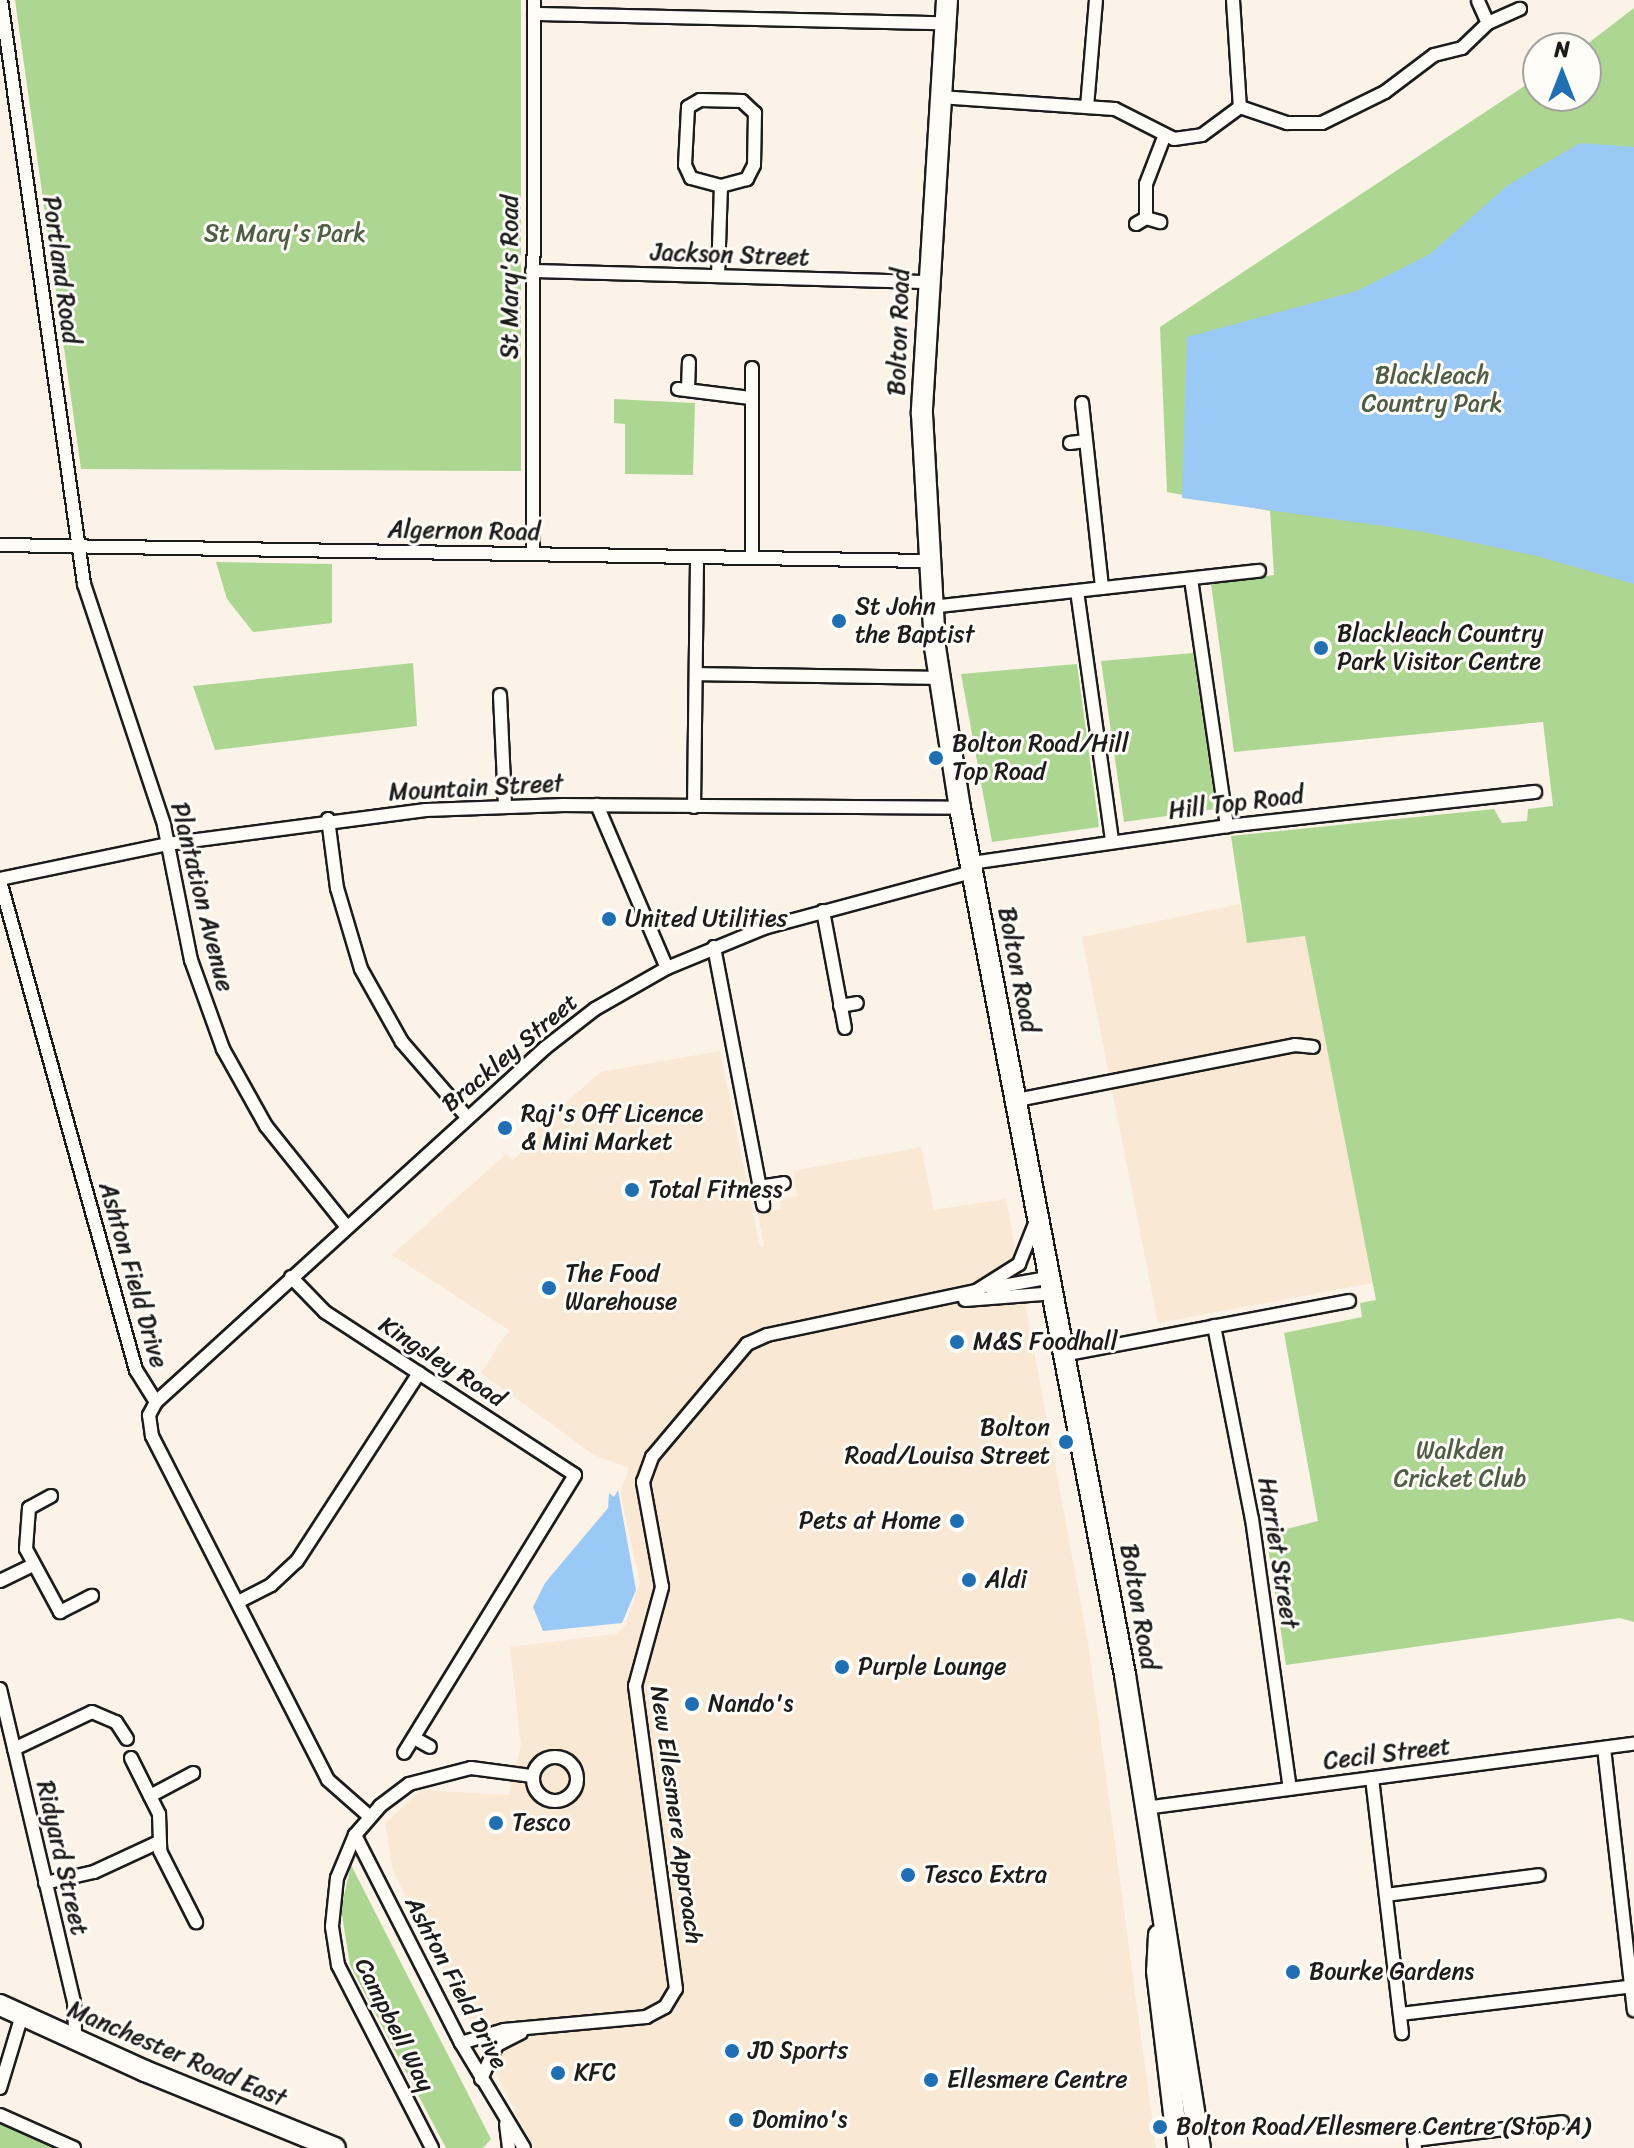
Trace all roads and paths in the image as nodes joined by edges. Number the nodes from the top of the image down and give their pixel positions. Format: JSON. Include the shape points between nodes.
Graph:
{"nodes":[{"id":1,"x":1,"y":0,"type":"edge"},
{"id":2,"x":534,"y":0,"type":"edge"},
{"id":3,"x":947,"y":0,"type":"edge"},
{"id":4,"x":1096,"y":0,"type":"edge"},
{"id":5,"x":1233,"y":0,"type":"edge"},
{"id":6,"x":1478,"y":1,"type":"edge"},
{"id":7,"x":1520,"y":9,"type":"dead end"},
{"id":8,"x":534,"y":14,"type":"junction"},
{"id":9,"x":945,"y":23,"type":"junction"},
{"id":10,"x":1488,"y":23,"type":"junction"},
{"id":11,"x":939,"y":97,"type":"junction"},
{"id":12,"x":1087,"y":107,"type":"junction"},
{"id":13,"x":1240,"y":107,"type":"junction"},
{"id":14,"x":1164,"y":137,"type":"junction"},
{"id":15,"x":721,"y":186,"type":"junction"},
{"id":16,"x":1160,"y":222,"type":"dead end"},
{"id":17,"x":532,"y":271,"type":"junction"},
{"id":18,"x":718,"y":276,"type":"junction"},
{"id":19,"x":926,"y":282,"type":"junction"},
{"id":20,"x":689,"y":362,"type":"dead end"},
{"id":21,"x":752,"y":368,"type":"dead end"},
{"id":22,"x":750,"y":398,"type":"junction"},
{"id":23,"x":1082,"y":403,"type":"dead end"},
{"id":24,"x":1086,"y":441,"type":"junction"},
{"id":25,"x":1070,"y":443,"type":"dead end"},
{"id":26,"x":0,"y":545,"type":"edge"},
{"id":27,"x":78,"y":546,"type":"junction"},
{"id":28,"x":533,"y":554,"type":"junction"},
{"id":29,"x":697,"y":557,"type":"junction"},
{"id":30,"x":752,"y":558,"type":"junction"},
{"id":31,"x":928,"y":561,"type":"junction"},
{"id":32,"x":1259,"y":571,"type":"dead end"},
{"id":33,"x":1191,"y":579,"type":"junction"},
{"id":34,"x":1102,"y":588,"type":"junction"},
{"id":35,"x":1077,"y":591,"type":"junction"},
{"id":36,"x":931,"y":607,"type":"junction"},
{"id":37,"x":696,"y":674,"type":"junction"},
{"id":38,"x":939,"y":678,"type":"junction"},
{"id":39,"x":500,"y":695,"type":"dead end"},
{"id":40,"x":1535,"y":792,"type":"dead end"},
{"id":41,"x":1507,"y":795,"type":"junction"},
{"id":42,"x":597,"y":805,"type":"junction"},
{"id":43,"x":505,"y":807,"type":"junction"},
{"id":44,"x":694,"y":807,"type":"junction"},
{"id":45,"x":960,"y":808,"type":"junction"},
{"id":46,"x":1509,"y":811,"type":"dead end"},
{"id":47,"x":328,"y":819,"type":"junction"},
{"id":48,"x":1227,"y":826,"type":"junction"},
{"id":49,"x":1112,"y":841,"type":"junction"},
{"id":50,"x":167,"y":844,"type":"junction"},
{"id":51,"x":972,"y":867,"type":"junction"},
{"id":52,"x":0,"y":880,"type":"edge"},
{"id":53,"x":823,"y":911,"type":"junction"},
{"id":54,"x":714,"y":947,"type":"junction"},
{"id":55,"x":667,"y":968,"type":"junction"},
{"id":56,"x":857,"y":1003,"type":"dead end"},
{"id":57,"x":840,"y":1006,"type":"junction"},
{"id":58,"x":845,"y":1028,"type":"dead end"},
{"id":59,"x":1313,"y":1047,"type":"dead end"},
{"id":60,"x":1017,"y":1100,"type":"junction"},
{"id":61,"x":467,"y":1117,"type":"junction"},
{"id":62,"x":784,"y":1183,"type":"dead end"},
{"id":63,"x":759,"y":1187,"type":"junction"},
{"id":64,"x":763,"y":1205,"type":"dead end"},
{"id":65,"x":1040,"y":1211,"type":"junction"},
{"id":66,"x":347,"y":1227,"type":"junction"},
{"id":67,"x":291,"y":1277,"type":"junction"},
{"id":68,"x":1055,"y":1285,"type":"junction"},
{"id":69,"x":976,"y":1291,"type":"junction"},
{"id":70,"x":1349,"y":1301,"type":"dead end"},
{"id":71,"x":934,"y":1302,"type":"junction"},
{"id":72,"x":1214,"y":1326,"type":"junction"},
{"id":73,"x":1068,"y":1354,"type":"junction"},
{"id":74,"x":419,"y":1373,"type":"junction"},
{"id":75,"x":156,"y":1402,"type":"junction"},
{"id":76,"x":51,"y":1496,"type":"dead end"},
{"id":77,"x":33,"y":1565,"type":"junction"},
{"id":78,"x":0,"y":1581,"type":"edge"},
{"id":79,"x":92,"y":1596,"type":"dead end"},
{"id":80,"x":238,"y":1602,"type":"junction"},
{"id":81,"x":0,"y":1689,"type":"edge"},
{"id":82,"x":414,"y":1738,"type":"junction"},
{"id":83,"x":127,"y":1739,"type":"dead end"},
{"id":84,"x":1634,"y":1744,"type":"edge"},
{"id":85,"x":430,"y":1747,"type":"dead end"},
{"id":86,"x":1604,"y":1748,"type":"junction"},
{"id":87,"x":14,"y":1749,"type":"junction"},
{"id":88,"x":404,"y":1753,"type":"dead end"},
{"id":89,"x":131,"y":1758,"type":"dead end"},
{"id":90,"x":193,"y":1773,"type":"dead end"},
{"id":91,"x":532,"y":1776,"type":"dead end"},
{"id":92,"x":1372,"y":1778,"type":"junction"},
{"id":93,"x":1290,"y":1788,"type":"junction"},
{"id":94,"x":150,"y":1796,"type":"junction"},
{"id":95,"x":1145,"y":1808,"type":"junction"},
{"id":96,"x":369,"y":1816,"type":"junction"},
{"id":97,"x":355,"y":1835,"type":"junction"},
{"id":98,"x":159,"y":1842,"type":"junction"},
{"id":99,"x":1539,"y":1875,"type":"dead end"},
{"id":100,"x":45,"y":1883,"type":"junction"},
{"id":101,"x":1386,"y":1895,"type":"junction"},
{"id":102,"x":1160,"y":1919,"type":"junction"},
{"id":103,"x":196,"y":1922,"type":"dead end"},
{"id":104,"x":1633,"y":1986,"type":"edge"},
{"id":105,"x":0,"y":2005,"type":"edge"},
{"id":106,"x":1634,"y":2010,"type":"edge"},
{"id":107,"x":1400,"y":2014,"type":"junction"},
{"id":108,"x":22,"y":2015,"type":"junction"},
{"id":109,"x":535,"y":2029,"type":"junction"},
{"id":110,"x":1402,"y":2033,"type":"dead end"},
{"id":111,"x":75,"y":2039,"type":"junction"},
{"id":112,"x":461,"y":2043,"type":"junction"},
{"id":113,"x":481,"y":2079,"type":"junction"},
{"id":114,"x":0,"y":2088,"type":"edge"},
{"id":115,"x":0,"y":2115,"type":"edge"},
{"id":116,"x":505,"y":2117,"type":"junction"},
{"id":117,"x":1562,"y":2122,"type":"dead end"},
{"id":118,"x":74,"y":2148,"type":"edge"},
{"id":119,"x":335,"y":2148,"type":"edge"},
{"id":120,"x":432,"y":2148,"type":"edge"},
{"id":121,"x":509,"y":2148,"type":"edge"},
{"id":122,"x":524,"y":2148,"type":"edge"},
{"id":123,"x":1178,"y":2148,"type":"edge"},
{"id":124,"x":1200,"y":2148,"type":"edge"},
{"id":125,"x":1415,"y":2148,"type":"edge"}],
"edges":[{"from":1,"to":27,"type":"street","name":"Portland Road"},
{"from":2,"to":8,"type":"street","name":"St Mary's Road"},
{"from":3,"to":9,"type":"main road","name":"Bolton Road"},
{"from":4,"to":12,"type":"street"},
{"from":5,"to":13,"type":"street"},
{"from":6,"to":10,"type":"street"},
{"from":7,"to":10,"type":"street"},
{"from":8,"to":9,"type":"street"},
{"from":8,"to":17,"type":"street","name":"St Mary's Road"},
{"from":9,"to":11,"type":"main road","name":"Bolton Road"},
{"from":10,"to":13,"type":"street","via":[[1462,48],[1434,55],[1393,87],[1322,123],[1287,123]]},
{"from":11,"to":12,"type":"street"},
{"from":11,"to":19,"type":"main road","name":"Bolton Road"},
{"from":12,"to":14,"type":"street","via":[[1127,112]]},
{"from":13,"to":14,"type":"street","via":[[1202,135]]},
{"from":14,"to":16,"type":"street","via":[[1146,184],[1141,221]]},
{"from":15,"to":15,"type":"street","via":[[691,178],[685,165],[685,113],[700,100],[742,101],[755,113],[751,173]]},
{"from":15,"to":18,"type":"street"},
{"from":17,"to":18,"type":"street","name":"Jackson Street"},
{"from":17,"to":28,"type":"street","name":"St Mary's Road"},
{"from":18,"to":19,"type":"street","name":"Jackson Street"},
{"from":19,"to":31,"type":"main road","name":"Bolton Road","via":[[922,414]]},
{"from":20,"to":22,"type":"street","via":[[683,389]]},
{"from":21,"to":22,"type":"street"},
{"from":22,"to":30,"type":"street"},
{"from":23,"to":24,"type":"street"},
{"from":24,"to":25,"type":"street"},
{"from":24,"to":34,"type":"street"},
{"from":26,"to":27,"type":"street","name":"Algernon Road"},
{"from":27,"to":28,"type":"street","name":"Algernon Road"},
{"from":27,"to":50,"type":"street","name":"Plantation Avenue","via":[[84,584]]},
{"from":28,"to":29,"type":"street","name":"Algernon Road"},
{"from":29,"to":30,"type":"street","name":"Algernon Road"},
{"from":29,"to":37,"type":"street"},
{"from":30,"to":31,"type":"street","name":"Algernon Road"},
{"from":31,"to":36,"type":"main road","name":"Bolton Road"},
{"from":32,"to":33,"type":"street"},
{"from":33,"to":34,"type":"street"},
{"from":33,"to":48,"type":"street"},
{"from":34,"to":35,"type":"street"},
{"from":35,"to":36,"type":"street"},
{"from":35,"to":49,"type":"street"},
{"from":36,"to":38,"type":"main road","name":"Bolton Road"},
{"from":37,"to":38,"type":"street"},
{"from":37,"to":44,"type":"street"},
{"from":38,"to":45,"type":"main road","name":"Bolton Road"},
{"from":39,"to":43,"type":"street"},
{"from":40,"to":41,"type":"street","name":"Hill Top Road"},
{"from":41,"to":46,"type":"street"},
{"from":41,"to":48,"type":"street","name":"Hill Top Road"},
{"from":42,"to":43,"type":"street","name":"Mountain Street"},
{"from":42,"to":44,"type":"street","name":"Mountain Street"},
{"from":42,"to":55,"type":"street"},
{"from":43,"to":47,"type":"street","name":"Mountain Street"},
{"from":44,"to":45,"type":"street","name":"Mountain Street"},
{"from":45,"to":51,"type":"main road","name":"Bolton Road"},
{"from":47,"to":50,"type":"street","name":"Mountain Street"},
{"from":47,"to":61,"type":"street","via":[[337,888],[361,969],[402,1042]]},
{"from":48,"to":49,"type":"street","name":"Hill Top Road"},
{"from":49,"to":51,"type":"street","name":"Hill Top Road"},
{"from":50,"to":52,"type":"street","name":"Mountain Street"},
{"from":50,"to":66,"type":"street","name":"Plantation Avenue","via":[[191,960],[223,1049],[273,1136]]},
{"from":51,"to":53,"type":"street","name":"Brackley Street"},
{"from":51,"to":60,"type":"main road","name":"Bolton Road"},
{"from":52,"to":75,"type":"street","name":"Ashton Field Drive","via":[[136,1370]]},
{"from":53,"to":54,"type":"street","name":"Brackley Street"},
{"from":53,"to":57,"type":"street"},
{"from":54,"to":55,"type":"street","name":"Brackley Street"},
{"from":54,"to":63,"type":"street"},
{"from":55,"to":61,"type":"street","name":"Brackley Street","via":[[572,1026]]},
{"from":56,"to":57,"type":"street"},
{"from":57,"to":58,"type":"street"},
{"from":59,"to":60,"type":"street","via":[[1295,1045]]},
{"from":60,"to":65,"type":"main road","name":"Bolton Road"},
{"from":61,"to":66,"type":"street","name":"Brackley Street"},
{"from":62,"to":63,"type":"street"},
{"from":63,"to":64,"type":"street"},
{"from":65,"to":68,"type":"main road","name":"Bolton Road"},
{"from":65,"to":69,"type":"street","name":"New Ellesmere Approach","via":[[1019,1264]]},
{"from":66,"to":67,"type":"street","name":"Brackley Street"},
{"from":67,"to":74,"type":"street","name":"Kingsley Road","via":[[325,1312]]},
{"from":67,"to":75,"type":"street","name":"Brackley Street"},
{"from":68,"to":69,"type":"street","name":"New Ellesmere Approach"},
{"from":68,"to":71,"type":"street","name":"New Ellesmere Approach"},
{"from":68,"to":73,"type":"main road","name":"Bolton Road"},
{"from":69,"to":71,"type":"street","name":"New Ellesmere Approach"},
{"from":70,"to":72,"type":"street"},
{"from":71,"to":109,"type":"street","name":"New Ellesmere Approach","via":[[767,1335],[747,1344],[652,1457],[643,1482],[662,1587],[635,1686],[676,1989],[665,2007],[646,2017]]},
{"from":72,"to":73,"type":"street"},
{"from":72,"to":93,"type":"street","name":"Harriet Street","via":[[1252,1519]]},
{"from":73,"to":95,"type":"main road","name":"Bolton Road"},
{"from":74,"to":80,"type":"street","via":[[297,1561],[271,1585]]},
{"from":74,"to":82,"type":"street","name":"Kingsley Road","via":[[575,1475]]},
{"from":75,"to":80,"type":"street","name":"Ashton Field Drive","via":[[149,1415],[152,1436]]},
{"from":76,"to":77,"type":"street","via":[[26,1515],[26,1549]]},
{"from":77,"to":78,"type":"street"},
{"from":77,"to":79,"type":"street","via":[[60,1612]]},
{"from":80,"to":96,"type":"street","name":"Ashton Field Drive","via":[[328,1780]]},
{"from":81,"to":87,"type":"street","name":"Ridyard Street"},
{"from":82,"to":85,"type":"street"},
{"from":82,"to":88,"type":"street"},
{"from":83,"to":87,"type":"street","via":[[116,1722],[92,1712]]},
{"from":84,"to":86,"type":"street","name":"Cecil Street"},
{"from":86,"to":92,"type":"street","name":"Cecil Street"},
{"from":86,"to":104,"type":"street"},
{"from":87,"to":100,"type":"street","name":"Ridyard Street"},
{"from":89,"to":94,"type":"street"},
{"from":90,"to":94,"type":"street"},
{"from":91,"to":96,"type":"street","name":"Campbell Way","via":[[449,1771],[409,1784]]},
{"from":92,"to":93,"type":"street","name":"Cecil Street"},
{"from":92,"to":101,"type":"street"},
{"from":93,"to":95,"type":"street","name":"Cecil Street"},
{"from":94,"to":98,"type":"street","via":[[159,1814]]},
{"from":95,"to":102,"type":"main road","name":"Bolton Road"},
{"from":96,"to":97,"type":"street","name":"Campbell Way"},
{"from":97,"to":112,"type":"street","name":"Ashton Field Drive"},
{"from":97,"to":120,"type":"street","name":"Campbell Way","via":[[332,1902],[338,1965]]},
{"from":98,"to":100,"type":"street","via":[[94,1872]]},
{"from":98,"to":103,"type":"street"},
{"from":99,"to":101,"type":"street"},
{"from":100,"to":111,"type":"street","name":"Ridyard Street","via":[[74,2002]]},
{"from":101,"to":107,"type":"street"},
{"from":102,"to":123,"type":"main road","name":"Bolton Road","via":[[1157,1971]]},
{"from":102,"to":124,"type":"main road","name":"Bolton Road","via":[[1176,1973]]},
{"from":104,"to":106,"type":"street"},
{"from":104,"to":107,"type":"street"},
{"from":105,"to":108,"type":"main road","name":"Manchester Road East"},
{"from":107,"to":110,"type":"street"},
{"from":108,"to":111,"type":"main road","name":"Manchester Road East"},
{"from":108,"to":114,"type":"street"},
{"from":109,"to":112,"type":"street","name":"New Ellesmere Approach","via":[[487,2032]]},
{"from":109,"to":113,"type":"street","name":"New Ellesmere Approach","via":[[497,2045]]},
{"from":111,"to":119,"type":"main road","name":"Manchester Road East"},
{"from":112,"to":113,"type":"street","name":"Ashton Field Drive"},
{"from":113,"to":116,"type":"street","name":"Ashton Field Drive"},
{"from":115,"to":118,"type":"street"},
{"from":116,"to":121,"type":"street"},
{"from":116,"to":122,"type":"street","name":"Ashton Field Drive"},
{"from":117,"to":125,"type":"street","via":[[1414,2140]]}]}
